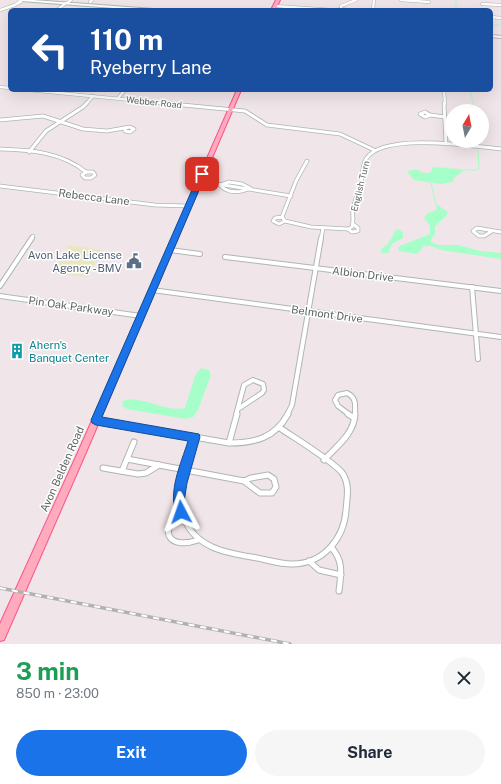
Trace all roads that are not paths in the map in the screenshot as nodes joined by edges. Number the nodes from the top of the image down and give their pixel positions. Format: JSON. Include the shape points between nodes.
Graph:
{"nodes":[{"id":1,"x":21,"y":0,"type":"edge"},
{"id":2,"x":71,"y":0,"type":"edge"},
{"id":3,"x":278,"y":0,"type":"edge"},
{"id":4,"x":356,"y":0,"type":"edge"},
{"id":5,"x":401,"y":0,"type":"edge"},
{"id":6,"x":429,"y":2,"type":"dead end"},
{"id":7,"x":66,"y":3,"type":"edge"},
{"id":8,"x":482,"y":4,"type":"dead end"},
{"id":9,"x":501,"y":5,"type":"edge"},
{"id":10,"x":129,"y":8,"type":"edge"},
{"id":11,"x":274,"y":8,"type":"edge"},
{"id":12,"x":341,"y":8,"type":"edge"},
{"id":13,"x":0,"y":10,"type":"edge"},
{"id":14,"x":51,"y":92,"type":"edge"},
{"id":15,"x":122,"y":92,"type":"edge"},
{"id":16,"x":238,"y":92,"type":"edge"},
{"id":17,"x":444,"y":92,"type":"edge"},
{"id":18,"x":93,"y":96,"type":"junction"},
{"id":19,"x":118,"y":98,"type":"junction"},
{"id":20,"x":230,"y":110,"type":"junction"},
{"id":21,"x":430,"y":115,"type":"dead end"},
{"id":22,"x":445,"y":117,"type":"joint"},
{"id":23,"x":0,"y":120,"type":"edge"},
{"id":24,"x":61,"y":121,"type":"junction"},
{"id":25,"x":124,"y":129,"type":"dead end"},
{"id":26,"x":445,"y":144,"type":"edge"},
{"id":27,"x":489,"y":148,"type":"edge"},
{"id":28,"x":0,"y":149,"type":"edge"},
{"id":29,"x":501,"y":149,"type":"edge"},
{"id":30,"x":374,"y":150,"type":"junction"},
{"id":31,"x":29,"y":152,"type":"junction"},
{"id":32,"x":306,"y":161,"type":"dead end"},
{"id":33,"x":86,"y":172,"type":"dead end"},
{"id":34,"x":199,"y":183,"type":"junction"},
{"id":35,"x":0,"y":186,"type":"edge"},
{"id":36,"x":292,"y":196,"type":"junction"},
{"id":37,"x":188,"y":206,"type":"junction"},
{"id":38,"x":353,"y":224,"type":"junction"},
{"id":39,"x":323,"y":228,"type":"junction"},
{"id":40,"x":348,"y":229,"type":"junction"},
{"id":41,"x":492,"y":231,"type":"junction"},
{"id":42,"x":501,"y":232,"type":"edge"},
{"id":43,"x":33,"y":236,"type":"dead end"},
{"id":44,"x":170,"y":250,"type":"junction"},
{"id":45,"x":200,"y":254,"type":"dead end"},
{"id":46,"x":225,"y":257,"type":"dead end"},
{"id":47,"x":316,"y":268,"type":"junction"},
{"id":48,"x":0,"y":286,"type":"edge"},
{"id":49,"x":472,"y":287,"type":"junction"},
{"id":50,"x":152,"y":290,"type":"junction"},
{"id":51,"x":501,"y":291,"type":"edge"},
{"id":52,"x":0,"y":296,"type":"edge"},
{"id":53,"x":308,"y":311,"type":"junction"},
{"id":54,"x":141,"y":316,"type":"junction"},
{"id":55,"x":476,"y":334,"type":"junction"},
{"id":56,"x":501,"y":337,"type":"edge"},
{"id":57,"x":478,"y":359,"type":"dead end"},
{"id":58,"x":238,"y":409,"type":"junction"},
{"id":59,"x":354,"y":418,"type":"junction"},
{"id":60,"x":96,"y":420,"type":"junction"},
{"id":61,"x":280,"y":428,"type":"junction"},
{"id":62,"x":195,"y":437,"type":"junction"},
{"id":63,"x":134,"y":442,"type":"dead end"},
{"id":64,"x":229,"y":443,"type":"junction"},
{"id":65,"x":127,"y":459,"type":"junction"},
{"id":66,"x":324,"y":460,"type":"junction"},
{"id":67,"x":159,"y":465,"type":"junction"},
{"id":68,"x":103,"y":468,"type":"dead end"},
{"id":69,"x":185,"y":470,"type":"junction"},
{"id":70,"x":122,"y":471,"type":"junction"},
{"id":71,"x":244,"y":481,"type":"junction"},
{"id":72,"x":181,"y":512,"type":"junction"},
{"id":73,"x":198,"y":540,"type":"junction"},
{"id":74,"x":332,"y":547,"type":"junction"},
{"id":75,"x":309,"y":561,"type":"junction"},
{"id":76,"x":341,"y":575,"type":"junction"},
{"id":77,"x":339,"y":591,"type":"dead end"},
{"id":78,"x":0,"y":636,"type":"edge"}],
"edges":[{"from":1,"to":7,"type":"street"},
{"from":1,"to":13,"type":"street"},
{"from":2,"to":7,"type":"street"},
{"from":3,"to":11,"type":"main road"},
{"from":4,"to":12,"type":"street","via":[[342,4]]},
{"from":5,"to":6,"type":"street"},
{"from":7,"to":10,"type":"street"},
{"from":8,"to":9,"type":"street"},
{"from":14,"to":18,"type":"street","name":"Webber Road"},
{"from":15,"to":19,"type":"street"},
{"from":16,"to":20,"type":"main road","name":"Avon Belden Road"},
{"from":17,"to":22,"type":"street"},
{"from":18,"to":19,"type":"street","name":"Webber Road"},
{"from":18,"to":24,"type":"street","via":[[83,108]]},
{"from":19,"to":20,"type":"street","name":"Webber Road"},
{"from":20,"to":30,"type":"street","name":"Webber Road","via":[[251,114],[267,125],[275,127],[340,134]]},
{"from":20,"to":34,"type":"main road","name":"Avon Belden Road"},
{"from":21,"to":22,"type":"street"},
{"from":23,"to":24,"type":"street","via":[[39,116]]},
{"from":24,"to":25,"type":"street","via":[[86,129]]},
{"from":24,"to":31,"type":"street","via":[[46,130]]},
{"from":26,"to":30,"type":"street","name":"English Turn","via":[[404,143]]},
{"from":27,"to":29,"type":"street","name":"English Turn"},
{"from":28,"to":31,"type":"street"},
{"from":30,"to":38,"type":"street","name":"English Turn","via":[[364,162],[353,206]]},
{"from":31,"to":33,"type":"street","via":[[66,158]]},
{"from":32,"to":36,"type":"street","via":[[298,174]]},
{"from":34,"to":36,"type":"street","via":[[250,188]]},
{"from":34,"to":37,"type":"main road","name":"Avon Belden Road"},
{"from":35,"to":37,"type":"street","name":"Rebecca Lane","via":[[156,205]]},
{"from":36,"to":39,"type":"street","via":[[283,219]]},
{"from":37,"to":44,"type":"main road","name":"Avon Belden Road"},
{"from":38,"to":40,"type":"street","name":"English Turn"},
{"from":38,"to":40,"type":"street","via":[[358,231],[352,232]]},
{"from":39,"to":40,"type":"street"},
{"from":39,"to":47,"type":"street"},
{"from":41,"to":41,"type":"street","via":[[479,228],[473,231],[476,236],[481,237]]},
{"from":41,"to":42,"type":"street"},
{"from":43,"to":48,"type":"street"},
{"from":44,"to":45,"type":"street"},
{"from":44,"to":50,"type":"main road","name":"Avon Belden Road"},
{"from":46,"to":47,"type":"street","name":"Albion Drive"},
{"from":47,"to":49,"type":"street","name":"Albion Drive"},
{"from":47,"to":53,"type":"street"},
{"from":49,"to":51,"type":"street","name":"Albion Drive"},
{"from":49,"to":55,"type":"street"},
{"from":50,"to":53,"type":"street","name":"Belmont Drive"},
{"from":50,"to":54,"type":"main road","name":"Avon Belden Road"},
{"from":52,"to":54,"type":"street","name":"Pin Oak Parkway"},
{"from":53,"to":55,"type":"street","name":"Belmont Drive"},
{"from":53,"to":61,"type":"street","via":[[292,405],[286,421]]},
{"from":54,"to":60,"type":"main road","name":"Avon Belden Road"},
{"from":55,"to":56,"type":"street","name":"Belmont Drive"},
{"from":55,"to":57,"type":"street"},
{"from":58,"to":58,"type":"street","via":[[262,393],[263,384],[253,380],[246,382]]},
{"from":58,"to":64,"type":"street"},
{"from":59,"to":59,"type":"street","via":[[356,402],[353,396],[347,393],[338,395],[335,400],[338,406]]},
{"from":59,"to":66,"type":"street","via":[[354,424],[348,434]]},
{"from":60,"to":62,"type":"street"},
{"from":60,"to":78,"type":"main road","name":"Avon Belden Road"},
{"from":61,"to":64,"type":"street","via":[[258,441],[244,444]]},
{"from":61,"to":66,"type":"street"},
{"from":62,"to":64,"type":"street"},
{"from":62,"to":69,"type":"street"},
{"from":63,"to":65,"type":"street"},
{"from":65,"to":67,"type":"street"},
{"from":65,"to":70,"type":"street"},
{"from":66,"to":74,"type":"street","via":[[340,470],[348,486],[343,529]]},
{"from":67,"to":69,"type":"street"},
{"from":67,"to":70,"type":"street","via":[[146,473]]},
{"from":68,"to":70,"type":"street"},
{"from":69,"to":71,"type":"street"},
{"from":69,"to":72,"type":"street","via":[[178,502]]},
{"from":71,"to":71,"type":"street","via":[[264,494],[272,493],[276,487],[274,480],[268,476]]},
{"from":72,"to":73,"type":"street","via":[[189,530]]},
{"from":72,"to":73,"type":"street","via":[[169,525],[168,538],[171,542],[182,544]]},
{"from":73,"to":75,"type":"street","via":[[225,553],[292,564]]},
{"from":74,"to":75,"type":"street"},
{"from":74,"to":76,"type":"street","via":[[341,560]]},
{"from":75,"to":76,"type":"street","via":[[318,570]]},
{"from":76,"to":77,"type":"street"}]}
